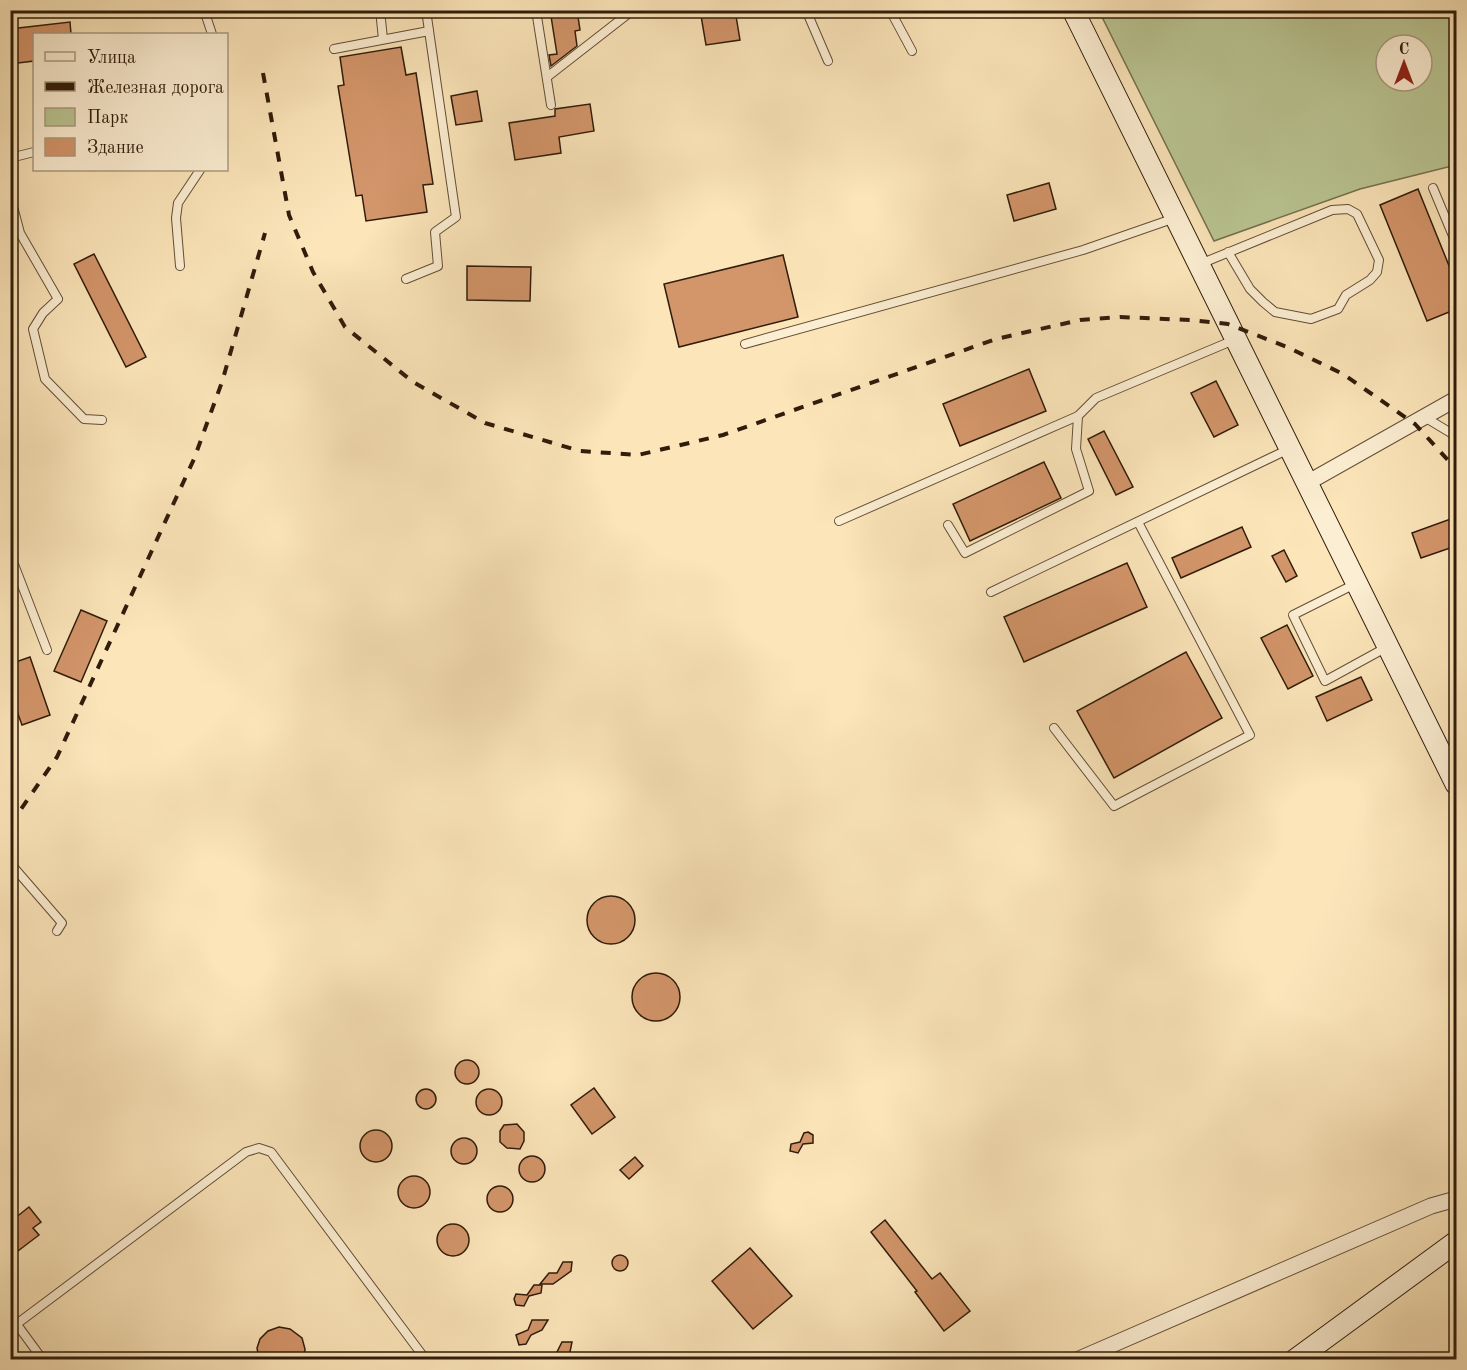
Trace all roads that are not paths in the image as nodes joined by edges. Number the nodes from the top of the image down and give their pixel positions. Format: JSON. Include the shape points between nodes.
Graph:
{"nodes":[{"id":1,"x":204,"y":10,"type":"edge"},
{"id":2,"x":380,"y":10,"type":"edge"},
{"id":3,"x":426,"y":10,"type":"edge"},
{"id":4,"x":537,"y":10,"type":"edge"},
{"id":5,"x":633,"y":10,"type":"edge"},
{"id":6,"x":806,"y":10,"type":"edge"},
{"id":7,"x":890,"y":10,"type":"edge"},
{"id":8,"x":1073,"y":10,"type":"edge"},
{"id":9,"x":429,"y":31,"type":"junction"},
{"id":10,"x":212,"y":33,"type":"edge"},
{"id":11,"x":383,"y":39,"type":"junction"},
{"id":12,"x":334,"y":49,"type":"dead end"},
{"id":13,"x":912,"y":51,"type":"dead end"},
{"id":14,"x":828,"y":61,"type":"dead end"},
{"id":15,"x":547,"y":77,"type":"junction"},
{"id":16,"x":551,"y":105,"type":"dead end"},
{"id":17,"x":33,"y":152,"type":"edge"},
{"id":18,"x":10,"y":158,"type":"edge"},
{"id":19,"x":199,"y":171,"type":"edge"},
{"id":20,"x":1433,"y":188,"type":"dead end"},
{"id":21,"x":10,"y":195,"type":"edge"},
{"id":22,"x":1176,"y":218,"type":"junction"},
{"id":23,"x":1456,"y":243,"type":"edge"},
{"id":24,"x":1228,"y":252,"type":"junction"},
{"id":25,"x":1198,"y":265,"type":"junction"},
{"id":26,"x":180,"y":266,"type":"dead end"},
{"id":27,"x":406,"y":279,"type":"dead end"},
{"id":28,"x":1236,"y":339,"type":"junction"},
{"id":29,"x":745,"y":344,"type":"dead end"},
{"id":30,"x":1456,"y":399,"type":"edge"},
{"id":31,"x":1078,"y":416,"type":"junction"},
{"id":32,"x":1426,"y":418,"type":"junction"},
{"id":33,"x":102,"y":420,"type":"dead end"},
{"id":34,"x":1456,"y":436,"type":"edge"},
{"id":35,"x":1290,"y":448,"type":"junction"},
{"id":36,"x":1307,"y":483,"type":"junction"},
{"id":37,"x":839,"y":521,"type":"dead end"},
{"id":38,"x":1138,"y":522,"type":"junction"},
{"id":39,"x":948,"y":525,"type":"dead end"},
{"id":40,"x":10,"y":554,"type":"edge"},
{"id":41,"x":1357,"y":583,"type":"junction"},
{"id":42,"x":991,"y":592,"type":"dead end"},
{"id":43,"x":1389,"y":646,"type":"junction"},
{"id":44,"x":47,"y":650,"type":"dead end"},
{"id":45,"x":1054,"y":728,"type":"dead end"},
{"id":46,"x":1456,"y":784,"type":"edge"},
{"id":47,"x":10,"y":863,"type":"edge"},
{"id":48,"x":57,"y":931,"type":"dead end"},
{"id":49,"x":1456,"y":1199,"type":"edge"},
{"id":50,"x":1456,"y":1242,"type":"edge"},
{"id":51,"x":10,"y":1315,"type":"edge"},
{"id":52,"x":14,"y":1327,"type":"edge"},
{"id":53,"x":44,"y":1359,"type":"edge"},
{"id":54,"x":426,"y":1359,"type":"edge"},
{"id":55,"x":1077,"y":1359,"type":"edge"},
{"id":56,"x":1295,"y":1359,"type":"edge"}],
"edges":[{"from":1,"to":10,"type":"lane"},
{"from":2,"to":11,"type":"lane"},
{"from":3,"to":9,"type":"lane"},
{"from":4,"to":15,"type":"lane"},
{"from":5,"to":15,"type":"lane"},
{"from":6,"to":14,"type":"lane"},
{"from":7,"to":13,"type":"lane"},
{"from":8,"to":22,"type":"main road"},
{"from":9,"to":11,"type":"lane"},
{"from":9,"to":27,"type":"lane","via":[[456,217],[435,232],[438,266]]},
{"from":11,"to":12,"type":"lane"},
{"from":15,"to":16,"type":"lane"},
{"from":17,"to":18,"type":"lane"},
{"from":19,"to":26,"type":"lane","via":[[178,203]]},
{"from":20,"to":23,"type":"lane"},
{"from":21,"to":33,"type":"lane","via":[[20,233],[58,299],[33,329],[45,379],[84,419]]},
{"from":22,"to":25,"type":"main road"},
{"from":22,"to":29,"type":"lane","via":[[1083,250]]},
{"from":24,"to":24,"type":"lane","via":[[1341,208],[1357,214],[1379,260],[1377,272],[1346,295],[1338,309],[1311,319],[1275,312],[1250,289]]},
{"from":24,"to":25,"type":"lane"},
{"from":25,"to":28,"type":"main road"},
{"from":28,"to":31,"type":"lane","via":[[1096,398]]},
{"from":28,"to":35,"type":"main road"},
{"from":30,"to":32,"type":"street"},
{"from":31,"to":37,"type":"lane"},
{"from":31,"to":39,"type":"lane","via":[[1076,449],[1089,490],[965,553]]},
{"from":32,"to":34,"type":"lane"},
{"from":32,"to":36,"type":"street"},
{"from":35,"to":36,"type":"main road"},
{"from":35,"to":38,"type":"lane"},
{"from":36,"to":41,"type":"main road"},
{"from":38,"to":42,"type":"lane"},
{"from":38,"to":45,"type":"lane","via":[[1250,735],[1114,806]]},
{"from":40,"to":44,"type":"lane"},
{"from":41,"to":43,"type":"main road"},
{"from":41,"to":43,"type":"lane","via":[[1293,615],[1325,681]]},
{"from":43,"to":46,"type":"main road"},
{"from":47,"to":48,"type":"lane","via":[[62,923]]},
{"from":49,"to":55,"type":"street","via":[[1431,1206]]},
{"from":50,"to":56,"type":"main road"},
{"from":51,"to":52,"type":"lane"},
{"from":52,"to":53,"type":"lane"},
{"from":52,"to":54,"type":"lane","via":[[246,1152],[260,1148],[271,1152]]}]}
